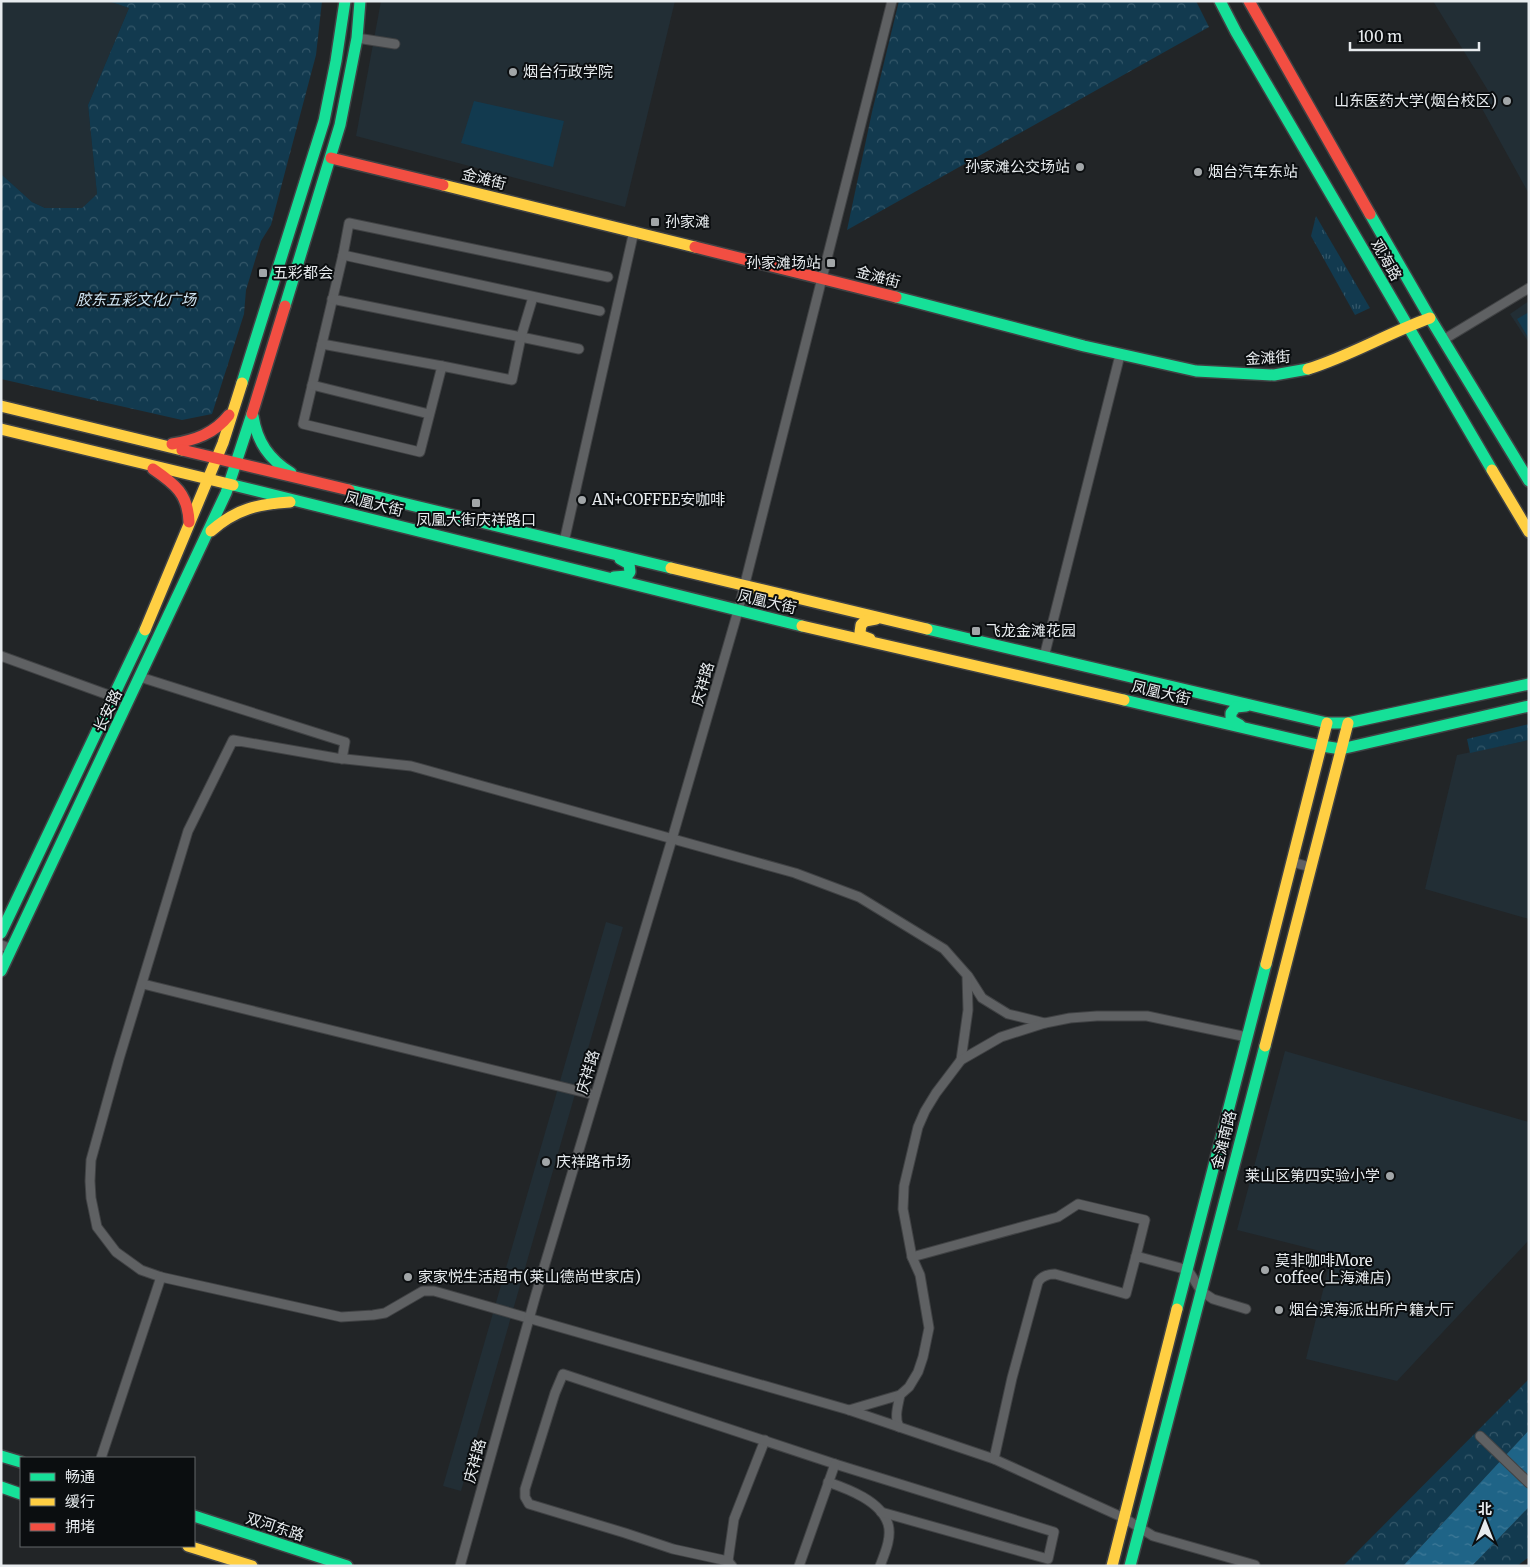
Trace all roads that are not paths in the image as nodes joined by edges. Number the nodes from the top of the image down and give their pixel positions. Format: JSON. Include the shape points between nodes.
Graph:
{"nodes":[{"id":1,"x":345,"y":1,"type":"edge"},
{"id":2,"x":360,"y":1,"type":"edge"},
{"id":3,"x":892,"y":1,"type":"edge"},
{"id":4,"x":1220,"y":1,"type":"edge"},
{"id":5,"x":1249,"y":1,"type":"edge"},
{"id":6,"x":357,"y":38,"type":"junction"},
{"id":7,"x":395,"y":44,"type":"dead end"},
{"id":8,"x":314,"y":152,"type":"junction"},
{"id":9,"x":331,"y":158,"type":"junction"},
{"id":10,"x":634,"y":231,"type":"junction"},
{"id":11,"x":343,"y":254,"type":"junction"},
{"id":12,"x":608,"y":277,"type":"dead end"},
{"id":13,"x":822,"y":278,"type":"junction"},
{"id":14,"x":1529,"y":288,"type":"edge"},
{"id":15,"x":533,"y":296,"type":"junction"},
{"id":16,"x":332,"y":299,"type":"junction"},
{"id":17,"x":600,"y":311,"type":"dead end"},
{"id":18,"x":1430,"y":318,"type":"junction"},
{"id":19,"x":1408,"y":326,"type":"junction"},
{"id":20,"x":521,"y":337,"type":"junction"},
{"id":21,"x":1443,"y":340,"type":"junction"},
{"id":22,"x":322,"y":344,"type":"junction"},
{"id":23,"x":579,"y":349,"type":"dead end"},
{"id":24,"x":1120,"y":355,"type":"junction"},
{"id":25,"x":442,"y":366,"type":"junction"},
{"id":26,"x":312,"y":385,"type":"junction"},
{"id":27,"x":1,"y":406,"type":"edge"},
{"id":28,"x":234,"y":407,"type":"junction"},
{"id":29,"x":253,"y":412,"type":"junction"},
{"id":30,"x":429,"y":414,"type":"junction"},
{"id":31,"x":1,"y":429,"type":"edge"},
{"id":32,"x":167,"y":446,"type":"junction"},
{"id":33,"x":217,"y":458,"type":"junction"},
{"id":34,"x":238,"y":462,"type":"junction"},
{"id":35,"x":143,"y":463,"type":"junction"},
{"id":36,"x":208,"y":478,"type":"junction"},
{"id":37,"x":302,"y":478,"type":"junction"},
{"id":38,"x":1529,"y":481,"type":"edge"},
{"id":39,"x":230,"y":484,"type":"junction"},
{"id":40,"x":301,"y":502,"type":"junction"},
{"id":41,"x":189,"y":525,"type":"junction"},
{"id":42,"x":1529,"y":532,"type":"edge"},
{"id":43,"x":206,"y":536,"type":"junction"},
{"id":44,"x":564,"y":542,"type":"junction"},
{"id":45,"x":602,"y":552,"type":"junction"},
{"id":46,"x":590,"y":574,"type":"junction"},
{"id":47,"x":744,"y":586,"type":"junction"},
{"id":48,"x":738,"y":611,"type":"junction"},
{"id":49,"x":890,"y":620,"type":"junction"},
{"id":50,"x":885,"y":645,"type":"junction"},
{"id":51,"x":1,"y":656,"type":"edge"},
{"id":52,"x":1044,"y":656,"type":"junction"},
{"id":53,"x":140,"y":677,"type":"junction"},
{"id":54,"x":1529,"y":684,"type":"edge"},
{"id":55,"x":114,"y":697,"type":"junction"},
{"id":56,"x":1529,"y":706,"type":"edge"},
{"id":57,"x":1260,"y":707,"type":"junction"},
{"id":58,"x":1327,"y":723,"type":"junction"},
{"id":59,"x":1348,"y":723,"type":"junction"},
{"id":60,"x":1258,"y":731,"type":"junction"},
{"id":61,"x":1322,"y":746,"type":"junction"},
{"id":62,"x":1341,"y":748,"type":"junction"},
{"id":63,"x":342,"y":759,"type":"junction"},
{"id":64,"x":672,"y":839,"type":"junction"},
{"id":65,"x":1292,"y":862,"type":"junction"},
{"id":66,"x":1310,"y":866,"type":"junction"},
{"id":67,"x":1,"y":933,"type":"edge"},
{"id":68,"x":6,"y":947,"type":"edge"},
{"id":69,"x":1,"y":971,"type":"edge"},
{"id":70,"x":967,"y":975,"type":"junction"},
{"id":71,"x":143,"y":984,"type":"junction"},
{"id":72,"x":1045,"y":1023,"type":"junction"},
{"id":73,"x":1247,"y":1037,"type":"junction"},
{"id":74,"x":961,"y":1060,"type":"junction"},
{"id":75,"x":595,"y":1095,"type":"junction"},
{"id":76,"x":1136,"y":1256,"type":"junction"},
{"id":77,"x":912,"y":1257,"type":"junction"},
{"id":78,"x":1188,"y":1270,"type":"junction"},
{"id":79,"x":161,"y":1277,"type":"junction"},
{"id":80,"x":1201,"y":1291,"type":"junction"},
{"id":81,"x":1246,"y":1309,"type":"dead end"},
{"id":82,"x":529,"y":1318,"type":"junction"},
{"id":83,"x":900,"y":1395,"type":"junction"},
{"id":84,"x":849,"y":1410,"type":"junction"},
{"id":85,"x":899,"y":1427,"type":"junction"},
{"id":86,"x":1480,"y":1436,"type":"dead end"},
{"id":87,"x":765,"y":1440,"type":"junction"},
{"id":88,"x":1,"y":1456,"type":"edge"},
{"id":89,"x":101,"y":1457,"type":"edge"},
{"id":90,"x":994,"y":1459,"type":"junction"},
{"id":91,"x":20,"y":1462,"type":"edge"},
{"id":92,"x":835,"y":1464,"type":"junction"},
{"id":93,"x":828,"y":1482,"type":"junction"},
{"id":94,"x":1529,"y":1483,"type":"edge"},
{"id":95,"x":1,"y":1487,"type":"edge"},
{"id":96,"x":20,"y":1494,"type":"edge"},
{"id":97,"x":881,"y":1512,"type":"junction"},
{"id":98,"x":195,"y":1516,"type":"edge"},
{"id":99,"x":1124,"y":1518,"type":"junction"},
{"id":100,"x":1140,"y":1527,"type":"junction"},
{"id":101,"x":191,"y":1547,"type":"edge"},
{"id":102,"x":730,"y":1563,"type":"edge"},
{"id":103,"x":252,"y":1566,"type":"edge"},
{"id":104,"x":347,"y":1566,"type":"edge"},
{"id":105,"x":460,"y":1566,"type":"edge"},
{"id":106,"x":799,"y":1566,"type":"edge"},
{"id":107,"x":880,"y":1566,"type":"edge"},
{"id":108,"x":1112,"y":1566,"type":"edge"},
{"id":109,"x":1130,"y":1566,"type":"edge"},
{"id":110,"x":1255,"y":1566,"type":"edge"}],
"edges":[{"from":1,"to":8,"type":"street","name":"长安路","via":[[324,121]]},
{"from":2,"to":6,"type":"street","name":"长安路"},
{"from":3,"to":13,"type":"street","name":"庆祥路"},
{"from":4,"to":19,"type":"street","name":"观海路"},
{"from":5,"to":18,"type":"street","name":"观海路"},
{"from":6,"to":7,"type":"street"},
{"from":6,"to":9,"type":"street","name":"长安路"},
{"from":8,"to":9,"type":"street","name":"金滩街"},
{"from":8,"to":28,"type":"street","name":"长安路"},
{"from":9,"to":10,"type":"street","name":"金滩街"},
{"from":9,"to":29,"type":"street","name":"长安路"},
{"from":10,"to":13,"type":"street","name":"金滩街"},
{"from":10,"to":44,"type":"street"},
{"from":11,"to":12,"type":"street","via":[[349,222]]},
{"from":11,"to":15,"type":"street"},
{"from":11,"to":16,"type":"street"},
{"from":13,"to":24,"type":"street","name":"金滩街"},
{"from":13,"to":47,"type":"street","name":"庆祥路"},
{"from":14,"to":21,"type":"street"},
{"from":15,"to":17,"type":"street"},
{"from":15,"to":20,"type":"street"},
{"from":16,"to":20,"type":"street"},
{"from":16,"to":22,"type":"street"},
{"from":18,"to":19,"type":"street","name":"金滩街"},
{"from":18,"to":21,"type":"street","name":"观海路"},
{"from":19,"to":24,"type":"street","name":"金滩街","via":[[1309,369],[1274,375],[1196,371]]},
{"from":19,"to":42,"type":"street","name":"观海路"},
{"from":20,"to":23,"type":"street"},
{"from":20,"to":25,"type":"street","via":[[512,380]]},
{"from":21,"to":38,"type":"street","name":"观海路"},
{"from":22,"to":25,"type":"street"},
{"from":22,"to":26,"type":"street"},
{"from":24,"to":52,"type":"street"},
{"from":25,"to":30,"type":"street"},
{"from":26,"to":30,"type":"street"},
{"from":26,"to":30,"type":"street","via":[[303,424],[420,452]]},
{"from":27,"to":32,"type":"street","name":"凤凰大街"},
{"from":28,"to":32,"type":"street","via":[[216,430]]},
{"from":28,"to":33,"type":"street","name":"长安路"},
{"from":29,"to":34,"type":"street","name":"长安路"},
{"from":29,"to":37,"type":"street","via":[[258,442],[270,458]]},
{"from":31,"to":35,"type":"street","name":"凤凰大街"},
{"from":32,"to":33,"type":"street","name":"凤凰大街"},
{"from":33,"to":34,"type":"street","name":"凤凰大街"},
{"from":33,"to":36,"type":"street","name":"长安路"},
{"from":34,"to":37,"type":"street","name":"凤凰大街"},
{"from":34,"to":39,"type":"street","name":"长安路"},
{"from":35,"to":36,"type":"street","name":"凤凰大街"},
{"from":35,"to":41,"type":"street","via":[[172,480],[181,490]]},
{"from":36,"to":39,"type":"street","name":"凤凰大街"},
{"from":36,"to":41,"type":"street","name":"长安路"},
{"from":37,"to":44,"type":"street","name":"凤凰大街"},
{"from":39,"to":40,"type":"street","name":"凤凰大街"},
{"from":39,"to":43,"type":"street","name":"长安路"},
{"from":40,"to":43,"type":"street","via":[[268,503],[246,508],[222,521]]},
{"from":40,"to":46,"type":"street","name":"凤凰大街"},
{"from":41,"to":55,"type":"street","name":"长安路"},
{"from":43,"to":53,"type":"street","name":"长安路"},
{"from":44,"to":45,"type":"street","name":"凤凰大街"},
{"from":45,"to":46,"type":"street","via":[[625,560],[630,564],[630,572],[618,578]]},
{"from":45,"to":47,"type":"street","name":"凤凰大街"},
{"from":46,"to":48,"type":"street","name":"凤凰大街"},
{"from":47,"to":48,"type":"street","name":"庆祥路"},
{"from":47,"to":49,"type":"street","name":"凤凰大街"},
{"from":48,"to":50,"type":"street","name":"凤凰大街"},
{"from":48,"to":64,"type":"street","name":"庆祥路"},
{"from":49,"to":50,"type":"street","via":[[871,618],[862,622],[859,630],[862,636]]},
{"from":49,"to":52,"type":"street","name":"凤凰大街"},
{"from":50,"to":60,"type":"street","name":"凤凰大街"},
{"from":51,"to":55,"type":"street"},
{"from":52,"to":57,"type":"street","name":"凤凰大街"},
{"from":53,"to":63,"type":"street","via":[[345,742]]},
{"from":53,"to":68,"type":"street","name":"长安路"},
{"from":54,"to":59,"type":"street","name":"凤凰大街"},
{"from":55,"to":67,"type":"street","name":"长安路"},
{"from":56,"to":62,"type":"street","name":"凤凰大街"},
{"from":57,"to":58,"type":"street","name":"凤凰大街"},
{"from":57,"to":60,"type":"street","via":[[1239,705],[1230,716],[1236,723]]},
{"from":58,"to":59,"type":"street","name":"凤凰大街"},
{"from":58,"to":61,"type":"street","name":"金滩南路"},
{"from":59,"to":62,"type":"street","name":"金滩南路"},
{"from":60,"to":61,"type":"street","name":"凤凰大街"},
{"from":61,"to":62,"type":"street","name":"凤凰大街"},
{"from":61,"to":65,"type":"street","name":"金滩南路"},
{"from":62,"to":66,"type":"street","name":"金滩南路"},
{"from":63,"to":64,"type":"street","via":[[411,766]]},
{"from":63,"to":71,"type":"street","via":[[233,740],[188,831]]},
{"from":64,"to":70,"type":"street","via":[[795,873],[859,897],[944,949]]},
{"from":64,"to":75,"type":"street","name":"庆祥路"},
{"from":65,"to":66,"type":"street"},
{"from":65,"to":73,"type":"street","name":"金滩南路"},
{"from":66,"to":80,"type":"street","name":"金滩南路"},
{"from":68,"to":69,"type":"street","name":"长安路"},
{"from":70,"to":72,"type":"street","via":[[982,998],[1008,1014]]},
{"from":70,"to":74,"type":"street","via":[[968,1010]]},
{"from":71,"to":75,"type":"street"},
{"from":71,"to":79,"type":"street","via":[[91,1160],[91,1198],[97,1227],[116,1252],[141,1270]]},
{"from":72,"to":73,"type":"street","via":[[1097,1016],[1146,1016]]},
{"from":72,"to":74,"type":"street","via":[[1001,1037]]},
{"from":73,"to":78,"type":"street","name":"金滩南路"},
{"from":74,"to":77,"type":"street","via":[[925,1110],[908,1167],[903,1209]]},
{"from":75,"to":82,"type":"street","name":"庆祥路"},
{"from":76,"to":77,"type":"street","via":[[1145,1220],[1078,1204],[1058,1217]]},
{"from":76,"to":78,"type":"street"},
{"from":76,"to":90,"type":"street","via":[[1126,1294],[1055,1274],[1040,1278],[1012,1378]]},
{"from":77,"to":83,"type":"street","via":[[920,1275],[929,1328],[918,1372]]},
{"from":78,"to":80,"type":"street"},
{"from":78,"to":99,"type":"street","name":"金滩南路"},
{"from":79,"to":82,"type":"street","via":[[341,1317],[385,1312],[423,1291],[434,1291]]},
{"from":79,"to":89,"type":"street"},
{"from":80,"to":81,"type":"street","via":[[1213,1299]]},
{"from":80,"to":100,"type":"street","name":"金滩南路"},
{"from":82,"to":84,"type":"street"},
{"from":82,"to":105,"type":"street","name":"庆祥路"},
{"from":83,"to":84,"type":"street"},
{"from":83,"to":85,"type":"street"},
{"from":84,"to":85,"type":"street"},
{"from":85,"to":90,"type":"street"},
{"from":86,"to":94,"type":"street"},
{"from":87,"to":92,"type":"street"},
{"from":87,"to":102,"type":"street","via":[[734,1519]]},
{"from":87,"to":102,"type":"street","via":[[563,1374],[532,1464],[525,1489],[529,1504],[673,1549]]},
{"from":88,"to":91,"type":"street"},
{"from":90,"to":99,"type":"street"},
{"from":92,"to":93,"type":"street"},
{"from":92,"to":97,"type":"street","via":[[1054,1532],[1048,1559]]},
{"from":93,"to":97,"type":"street","via":[[865,1498]]},
{"from":93,"to":106,"type":"street"},
{"from":95,"to":96,"type":"street"},
{"from":97,"to":107,"type":"street","via":[[888,1523],[889,1536]]},
{"from":98,"to":104,"type":"street","name":"双河东路"},
{"from":99,"to":100,"type":"street"},
{"from":99,"to":108,"type":"street","name":"金滩南路"},
{"from":100,"to":109,"type":"street","name":"金滩南路"},
{"from":100,"to":110,"type":"street","via":[[1154,1536]]},
{"from":101,"to":103,"type":"street"}]}
